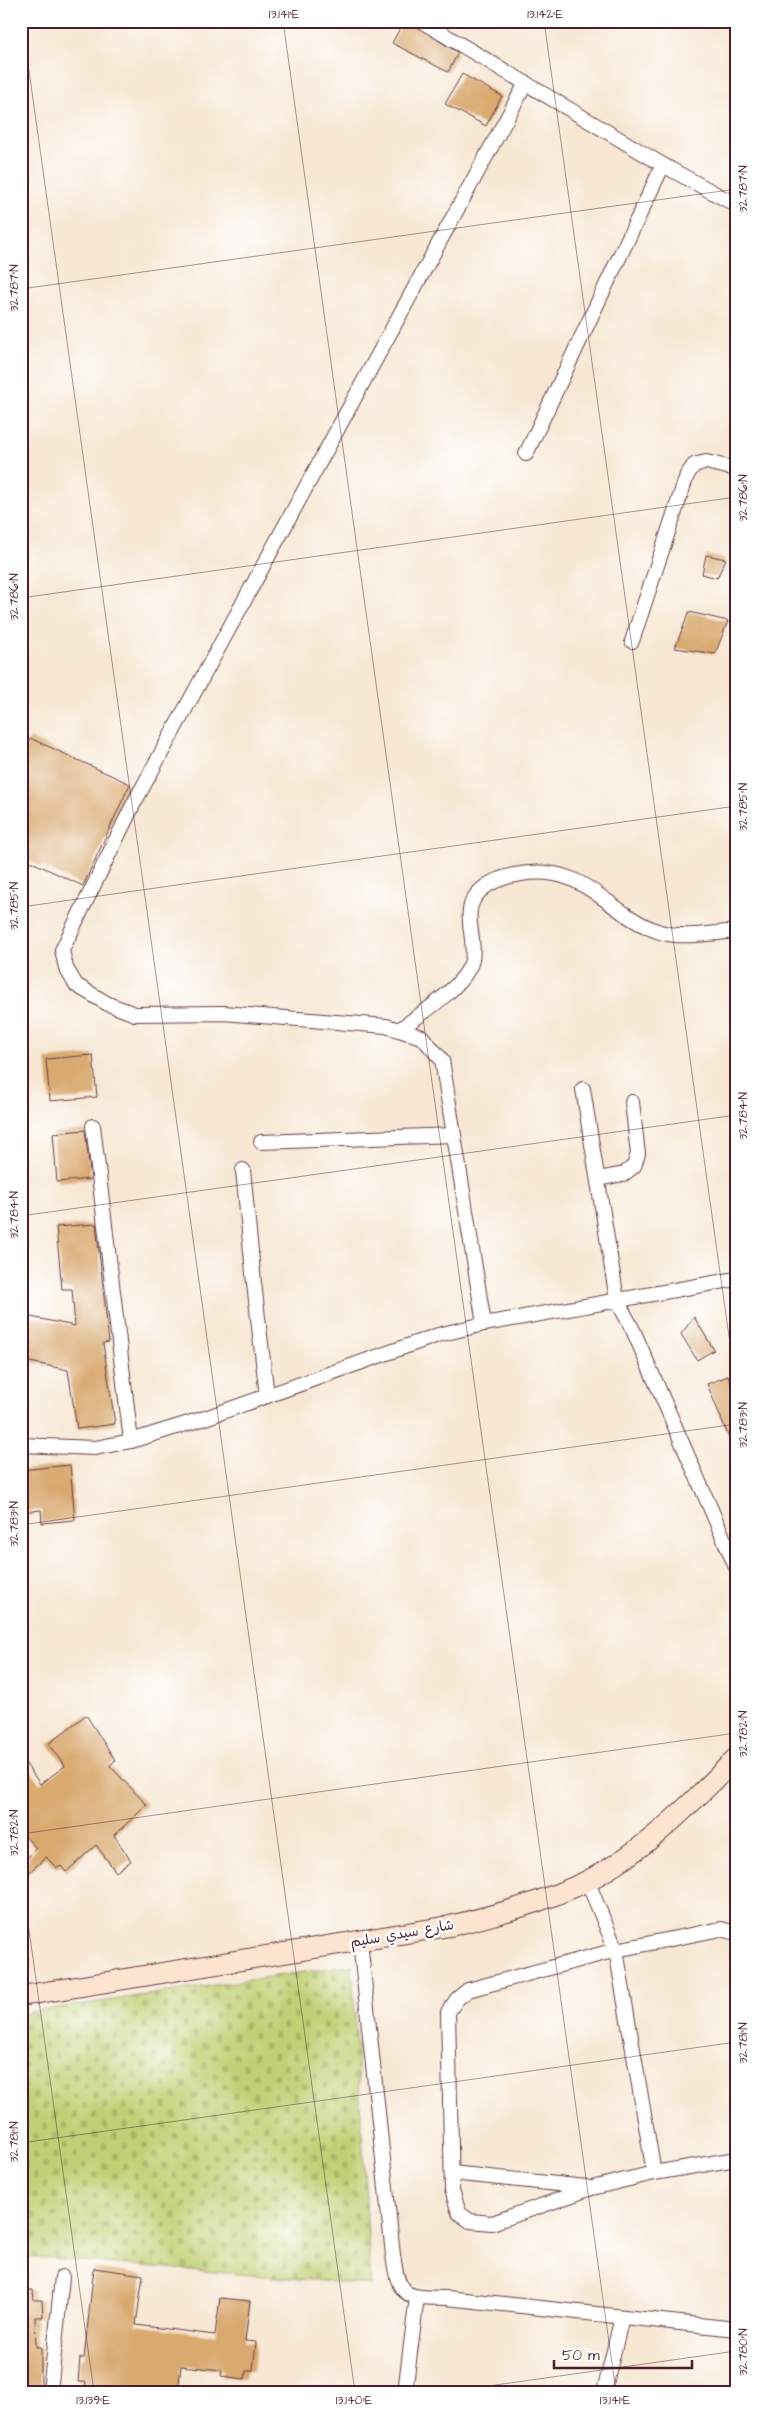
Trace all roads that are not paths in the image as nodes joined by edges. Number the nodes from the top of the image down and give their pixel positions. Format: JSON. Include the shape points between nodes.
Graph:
{"nodes":[{"id":1,"x":421,"y":21,"type":"edge"},
{"id":2,"x":526,"y":83,"type":"junction"},
{"id":3,"x":663,"y":165,"type":"junction"},
{"id":4,"x":736,"y":205,"type":"edge"},
{"id":5,"x":526,"y":454,"type":"dead end"},
{"id":6,"x":736,"y":468,"type":"edge"},
{"id":7,"x":632,"y":641,"type":"dead end"},
{"id":8,"x":736,"y":932,"type":"edge"},
{"id":9,"x":399,"y":1030,"type":"junction"},
{"id":10,"x":583,"y":1090,"type":"dead end"},
{"id":11,"x":632,"y":1102,"type":"dead end"},
{"id":12,"x":93,"y":1126,"type":"dead end"},
{"id":13,"x":454,"y":1135,"type":"junction"},
{"id":14,"x":261,"y":1142,"type":"dead end"},
{"id":15,"x":244,"y":1170,"type":"dead end"},
{"id":16,"x":598,"y":1179,"type":"junction"},
{"id":17,"x":736,"y":1279,"type":"edge"},
{"id":18,"x":617,"y":1300,"type":"junction"},
{"id":19,"x":484,"y":1324,"type":"junction"},
{"id":20,"x":267,"y":1396,"type":"junction"},
{"id":21,"x":132,"y":1441,"type":"junction"},
{"id":22,"x":21,"y":1446,"type":"edge"},
{"id":23,"x":736,"y":1567,"type":"edge"},
{"id":24,"x":736,"y":1758,"type":"edge"},
{"id":25,"x":587,"y":1880,"type":"junction"},
{"id":26,"x":736,"y":1933,"type":"edge"},
{"id":27,"x":360,"y":1941,"type":"junction"},
{"id":28,"x":616,"y":1950,"type":"junction"},
{"id":29,"x":21,"y":1996,"type":"edge"},
{"id":30,"x":736,"y":2159,"type":"edge"},
{"id":31,"x":452,"y":2173,"type":"junction"},
{"id":32,"x":654,"y":2173,"type":"junction"},
{"id":33,"x":592,"y":2188,"type":"junction"},
{"id":34,"x":62,"y":2277,"type":"dead end"},
{"id":35,"x":417,"y":2297,"type":"junction"},
{"id":36,"x":622,"y":2317,"type":"junction"},
{"id":37,"x":736,"y":2329,"type":"edge"},
{"id":38,"x":50,"y":2392,"type":"edge"},
{"id":39,"x":405,"y":2392,"type":"edge"},
{"id":40,"x":604,"y":2392,"type":"edge"}],
"edges":[{"from":1,"to":2,"type":"street"},
{"from":2,"to":3,"type":"street"},
{"from":2,"to":9,"type":"street","via":[[133,804],[62,950],[66,968],[76,985],[108,1004],[135,1014],[223,1013],[377,1025]]},
{"from":3,"to":4,"type":"street"},
{"from":3,"to":5,"type":"street"},
{"from":6,"to":7,"type":"street","via":[[706,462],[694,465],[687,475]]},
{"from":8,"to":9,"type":"street","via":[[671,935],[632,920],[579,881],[565,876],[532,872],[504,877],[482,889],[470,906],[472,960],[460,982]]},
{"from":9,"to":13,"type":"street","via":[[422,1038],[442,1060]]},
{"from":10,"to":16,"type":"street"},
{"from":11,"to":16,"type":"street","via":[[638,1154],[634,1166],[624,1174]]},
{"from":12,"to":21,"type":"street"},
{"from":13,"to":14,"type":"street"},
{"from":13,"to":19,"type":"street"},
{"from":15,"to":20,"type":"street"},
{"from":16,"to":18,"type":"street"},
{"from":17,"to":18,"type":"street"},
{"from":18,"to":19,"type":"street"},
{"from":18,"to":23,"type":"street"},
{"from":19,"to":20,"type":"street","via":[[438,1335]]},
{"from":20,"to":21,"type":"street"},
{"from":21,"to":22,"type":"street","via":[[95,1448]]},
{"from":24,"to":25,"type":"main road","name":"شارع سيدي سليم","via":[[694,1800],[633,1851]]},
{"from":25,"to":27,"type":"main road","name":"شارع سيدي سليم","via":[[494,1916]]},
{"from":25,"to":28,"type":"street"},
{"from":26,"to":28,"type":"street","via":[[721,1929]]},
{"from":27,"to":29,"type":"main road","name":"شارع سيدي سليم"},
{"from":27,"to":35,"type":"street","via":[[397,2281],[402,2291]]},
{"from":28,"to":31,"type":"street","via":[[468,1990],[457,1999],[448,2012]]},
{"from":28,"to":32,"type":"street"},
{"from":30,"to":32,"type":"street"},
{"from":31,"to":33,"type":"street"},
{"from":31,"to":33,"type":"street","via":[[452,2190],[460,2213],[470,2221],[492,2223]]},
{"from":32,"to":33,"type":"street"},
{"from":34,"to":38,"type":"street"},
{"from":35,"to":36,"type":"street"},
{"from":35,"to":39,"type":"street"},
{"from":36,"to":37,"type":"street"},
{"from":36,"to":40,"type":"street"}]}
